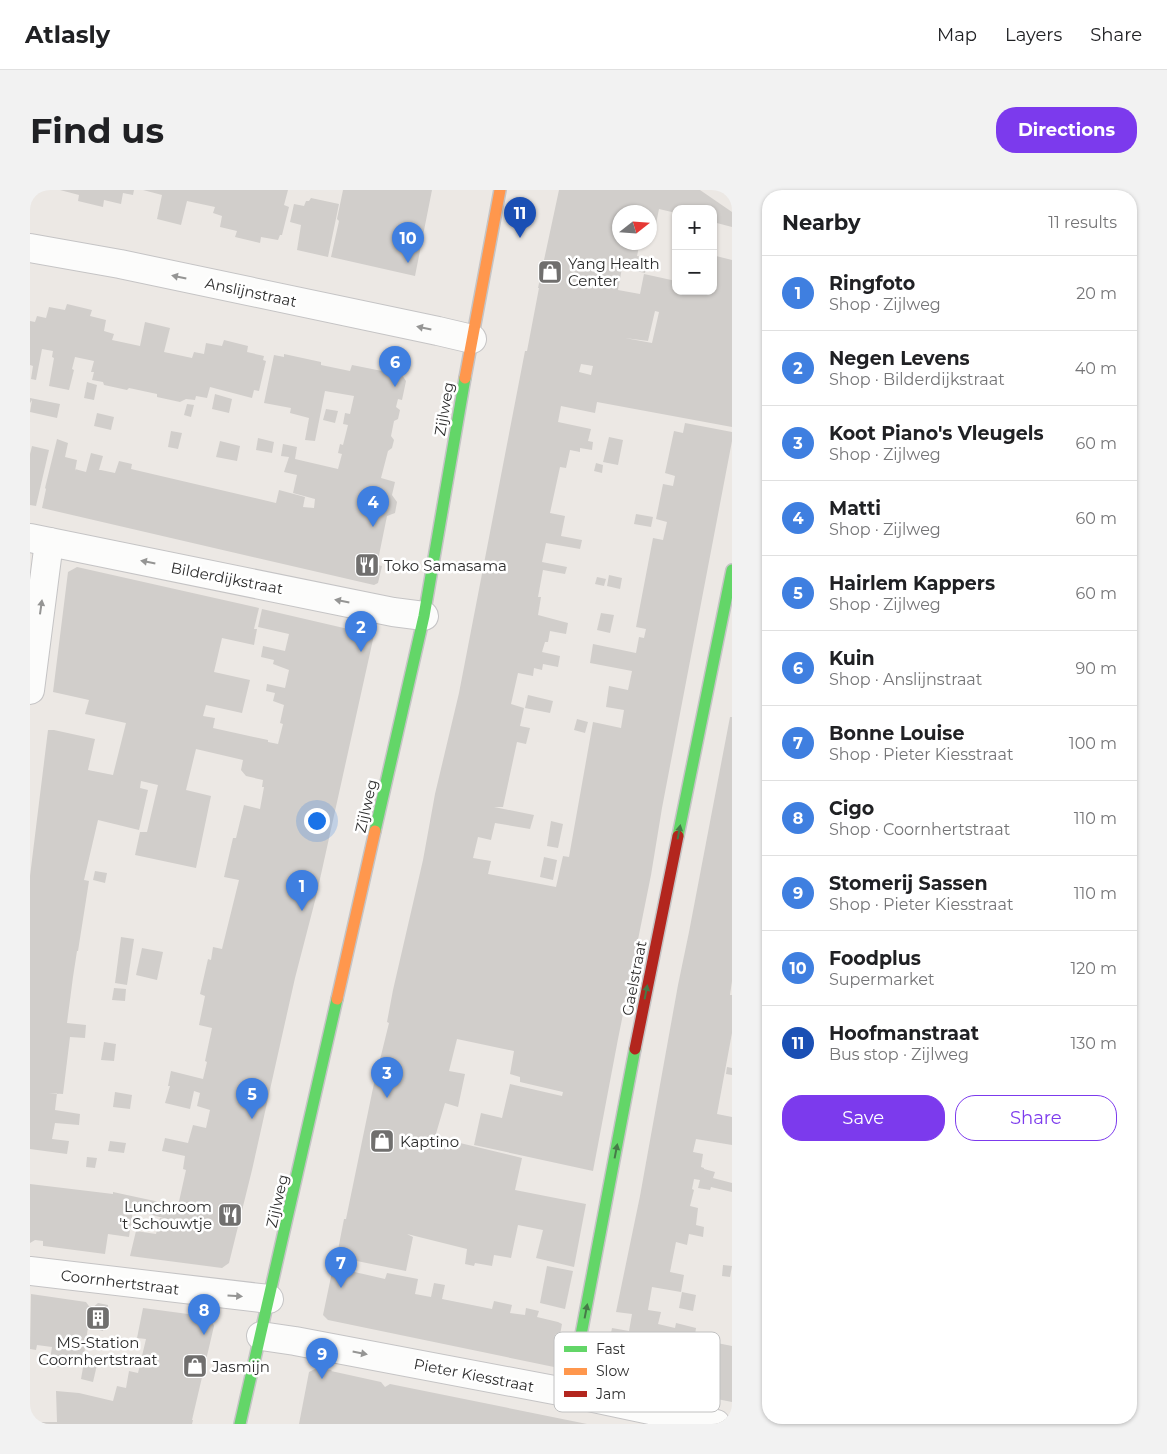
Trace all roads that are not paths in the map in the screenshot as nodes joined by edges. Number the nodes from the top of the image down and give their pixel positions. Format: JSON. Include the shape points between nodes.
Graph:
{"nodes":[{"id":1,"x":500,"y":190,"type":"edge"},
{"id":2,"x":30,"y":248,"type":"edge"},
{"id":3,"x":472,"y":340,"type":"junction"},
{"id":4,"x":40,"y":540,"type":"edge"},
{"id":5,"x":732,"y":570,"type":"edge"},
{"id":6,"x":424,"y":616,"type":"junction"},
{"id":7,"x":30,"y":690,"type":"edge"},
{"id":8,"x":30,"y":1271,"type":"edge"},
{"id":9,"x":269,"y":1299,"type":"junction"},
{"id":10,"x":581,"y":1332,"type":"edge"},
{"id":11,"x":261,"y":1336,"type":"junction"},
{"id":12,"x":554,"y":1390,"type":"edge"},
{"id":13,"x":659,"y":1412,"type":"edge"},
{"id":14,"x":240,"y":1424,"type":"edge"},
{"id":15,"x":716,"y":1424,"type":"edge"}],
"edges":[{"from":1,"to":3,"type":"main road","name":"Zijlweg"},
{"from":3,"to":2,"type":"street","name":"Anslijnstraat","one_way":true,"via":[[139,268]]},
{"from":3,"to":6,"type":"main road","name":"Zijlweg"},
{"from":6,"to":4,"type":"street","name":"Bilderdijkstraat","one_way":true},
{"from":7,"to":4,"type":"street","one_way":true},
{"from":10,"to":5,"type":"main road","name":"Gaelstraat","one_way":true,"via":[[638,1031]]},
{"from":6,"to":9,"type":"main road","name":"Zijlweg"},
{"from":8,"to":9,"type":"street","name":"Coornhertstraat","one_way":true},
{"from":9,"to":11,"type":"main road","name":"Zijlweg"},
{"from":11,"to":12,"type":"street","name":"Pieter Kiesstraat","one_way":true},
{"from":11,"to":14,"type":"main road","name":"Zijlweg"},
{"from":13,"to":15,"type":"street","name":"Pieter Kiesstraat"}]}
